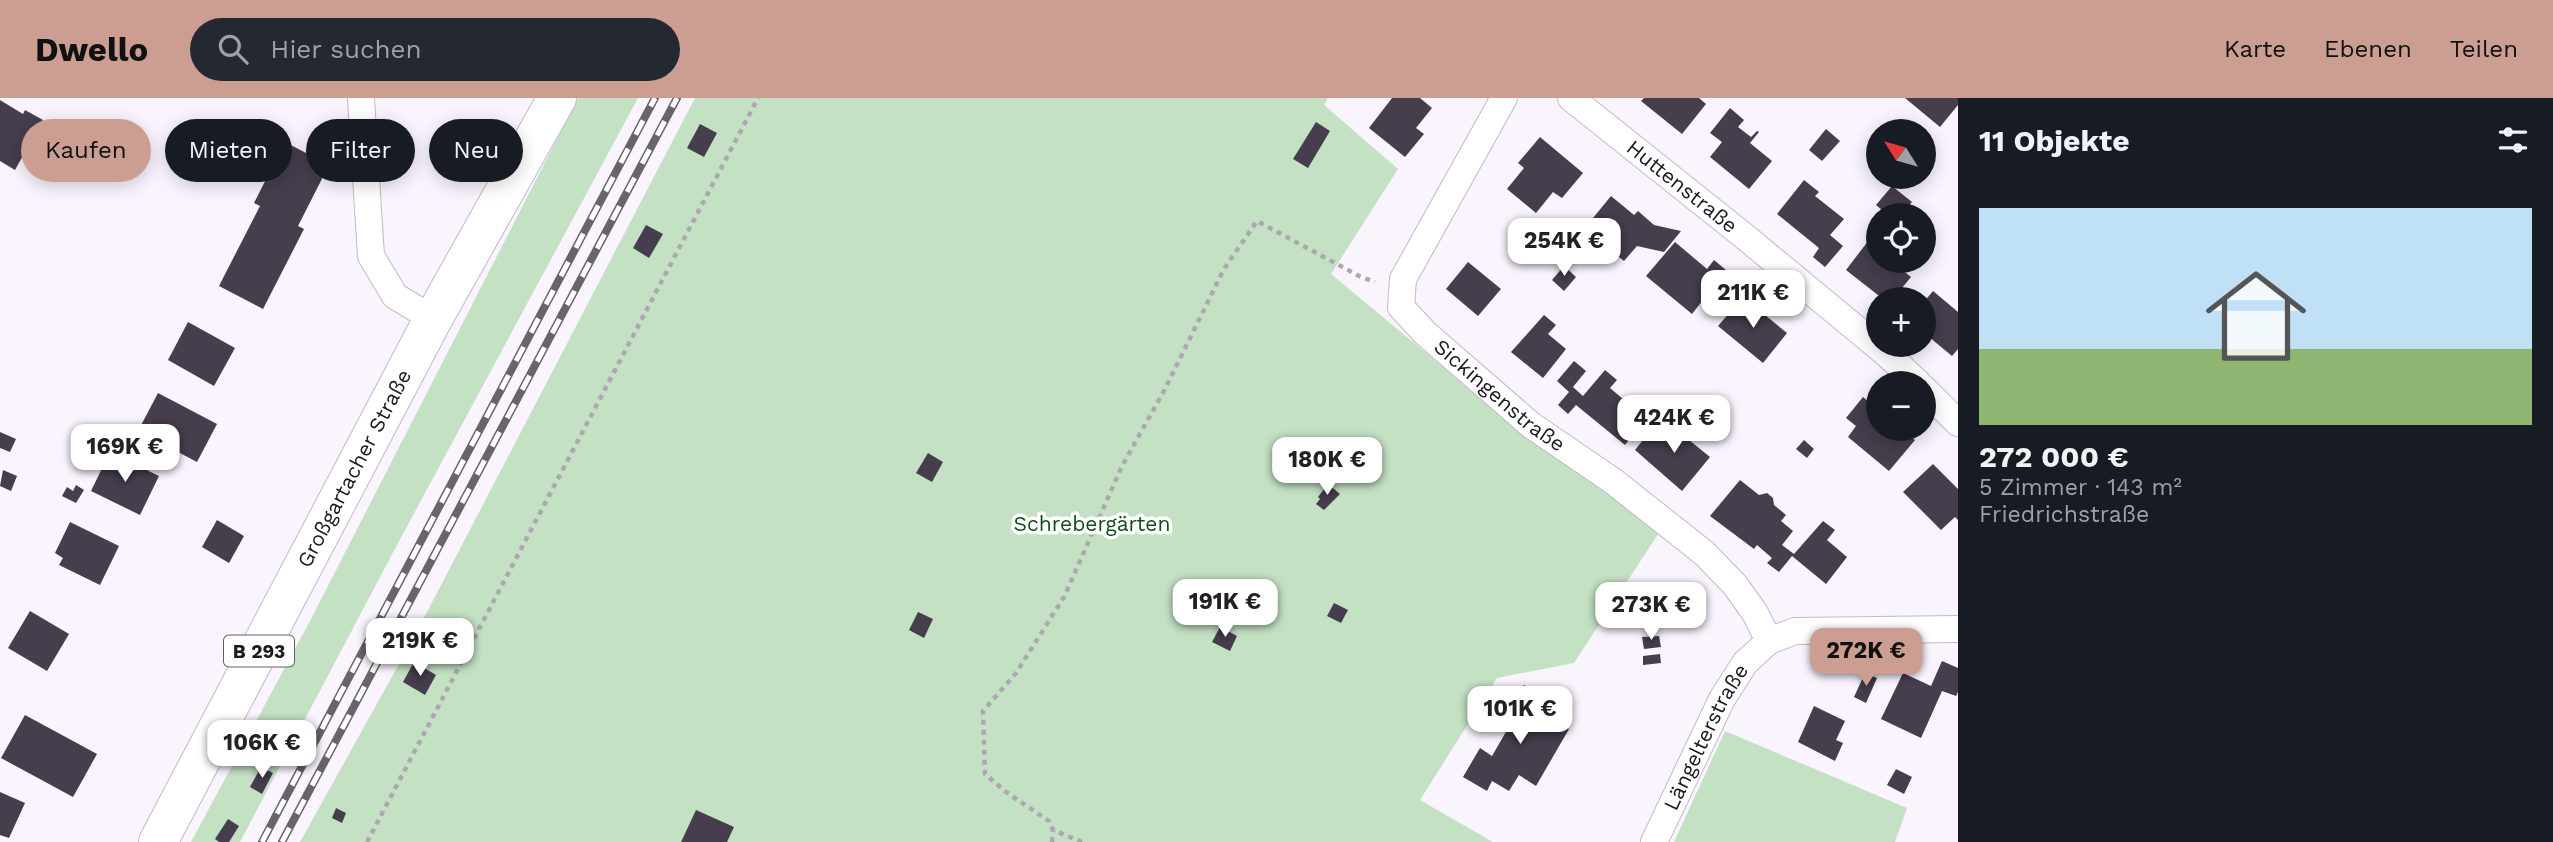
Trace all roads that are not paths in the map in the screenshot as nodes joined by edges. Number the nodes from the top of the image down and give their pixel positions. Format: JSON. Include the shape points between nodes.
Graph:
{"nodes":[{"id":1,"x":361,"y":98,"type":"edge"},
{"id":2,"x":557,"y":98,"type":"edge"},
{"id":3,"x":1504,"y":98,"type":"edge"},
{"id":4,"x":1572,"y":98,"type":"edge"},
{"id":5,"x":433,"y":319,"type":"junction"},
{"id":6,"x":1906,"y":371,"type":"edge"},
{"id":7,"x":1936,"y":401,"type":"edge"},
{"id":8,"x":1958,"y":423,"type":"edge"},
{"id":9,"x":1958,"y":629,"type":"edge"},
{"id":10,"x":1769,"y":641,"type":"junction"},
{"id":11,"x":158,"y":842,"type":"edge"},
{"id":12,"x":1654,"y":842,"type":"edge"}],
"edges":[{"from":1,"to":5,"type":"street","via":[[371,256],[395,296]]},
{"from":2,"to":5,"type":"main road","name":"Großgartacher Straße","number":"B 293"},
{"from":3,"to":10,"type":"street","name":"Sickingenstraße","via":[[1404,279],[1401,307],[1531,425],[1614,481],[1704,554],[1735,585]]},
{"from":4,"to":6,"type":"street","name":"Huttenstraße"},
{"from":5,"to":11,"type":"main road","name":"Großgartacher Straße","number":"B 293"},
{"from":7,"to":8,"type":"street"},
{"from":9,"to":10,"type":"street","via":[[1794,631]]},
{"from":10,"to":12,"type":"street","name":"Längelterstraße","via":[[1745,663],[1722,699]]}]}
